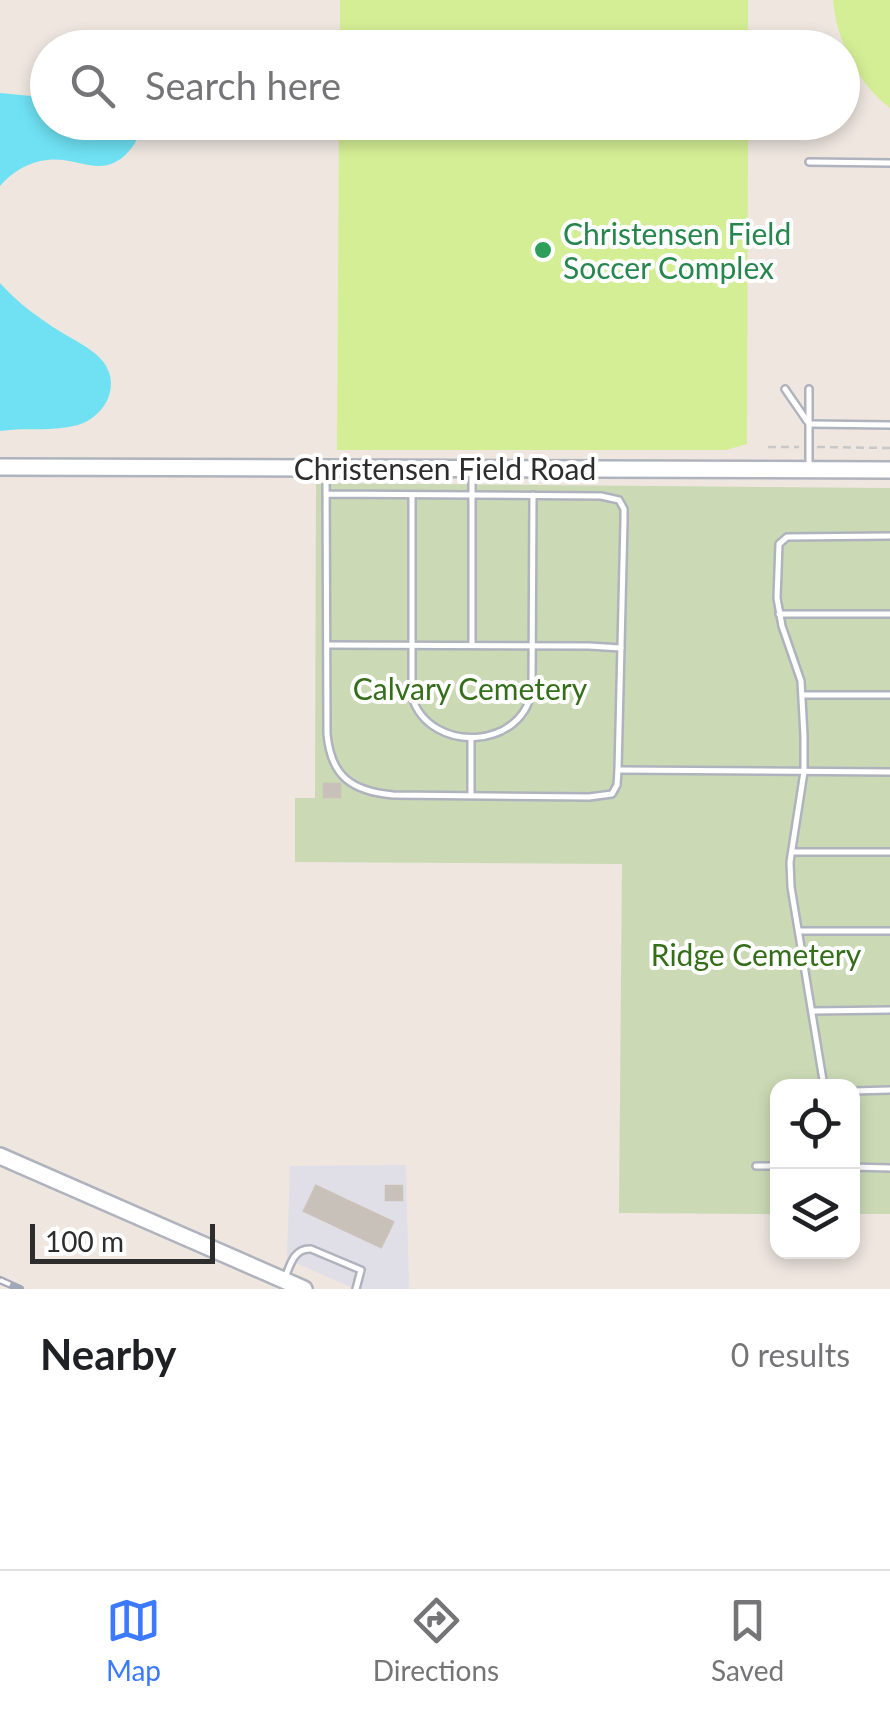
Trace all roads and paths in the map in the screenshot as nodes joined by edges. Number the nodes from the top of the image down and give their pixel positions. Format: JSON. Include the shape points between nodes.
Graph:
{"nodes":[{"id":1,"x":809,"y":162,"type":"dead end"},
{"id":2,"x":890,"y":163,"type":"edge"},
{"id":3,"x":785,"y":389,"type":"dead end"},
{"id":4,"x":809,"y":390,"type":"dead end"},
{"id":5,"x":809,"y":424,"type":"junction"},
{"id":6,"x":890,"y":425,"type":"edge"},
{"id":7,"x":768,"y":447,"type":"dead end"},
{"id":8,"x":809,"y":448,"type":"junction"},
{"id":9,"x":890,"y":448,"type":"edge"},
{"id":10,"x":0,"y":467,"type":"edge"},
{"id":11,"x":326,"y":468,"type":"junction"},
{"id":12,"x":472,"y":469,"type":"junction"},
{"id":13,"x":808,"y":470,"type":"junction"},
{"id":14,"x":890,"y":470,"type":"edge"},
{"id":15,"x":326,"y":494,"type":"junction"},
{"id":16,"x":412,"y":494,"type":"junction"},
{"id":17,"x":472,"y":495,"type":"junction"},
{"id":18,"x":532,"y":495,"type":"junction"},
{"id":19,"x":890,"y":536,"type":"edge"},
{"id":20,"x":779,"y":614,"type":"junction"},
{"id":21,"x":890,"y":614,"type":"edge"},
{"id":22,"x":328,"y":645,"type":"junction"},
{"id":23,"x":410,"y":645,"type":"junction"},
{"id":24,"x":472,"y":645,"type":"junction"},
{"id":25,"x":532,"y":646,"type":"junction"},
{"id":26,"x":621,"y":648,"type":"junction"},
{"id":27,"x":803,"y":695,"type":"junction"},
{"id":28,"x":890,"y":695,"type":"edge"},
{"id":29,"x":470,"y":738,"type":"junction"},
{"id":30,"x":618,"y":770,"type":"junction"},
{"id":31,"x":804,"y":772,"type":"junction"},
{"id":32,"x":890,"y":772,"type":"edge"},
{"id":33,"x":471,"y":796,"type":"junction"},
{"id":34,"x":792,"y":852,"type":"junction"},
{"id":35,"x":890,"y":852,"type":"edge"},
{"id":36,"x":798,"y":930,"type":"junction"},
{"id":37,"x":890,"y":931,"type":"edge"},
{"id":38,"x":890,"y":1010,"type":"edge"},
{"id":39,"x":812,"y":1011,"type":"junction"},
{"id":40,"x":823,"y":1079,"type":"edge"},
{"id":41,"x":860,"y":1090,"type":"edge"},
{"id":42,"x":890,"y":1090,"type":"edge"},
{"id":43,"x":0,"y":1156,"type":"edge"},
{"id":44,"x":756,"y":1166,"type":"dead end"},
{"id":45,"x":770,"y":1166,"type":"edge"},
{"id":46,"x":860,"y":1167,"type":"edge"},
{"id":47,"x":890,"y":1168,"type":"edge"},
{"id":48,"x":284,"y":1280,"type":"junction"},
{"id":49,"x":304,"y":1289,"type":"edge"},
{"id":50,"x":356,"y":1289,"type":"edge"}],
"edges":[{"from":1,"to":2,"type":"lane"},
{"from":3,"to":5,"type":"lane"},
{"from":4,"to":5,"type":"lane"},
{"from":5,"to":6,"type":"lane"},
{"from":5,"to":8,"type":"lane"},
{"from":7,"to":8,"type":"path"},
{"from":8,"to":9,"type":"path"},
{"from":8,"to":13,"type":"lane"},
{"from":10,"to":11,"type":"street","name":"Christensen Field Road"},
{"from":11,"to":12,"type":"street","name":"Christensen Field Road"},
{"from":11,"to":15,"type":"lane"},
{"from":12,"to":13,"type":"street","name":"Christensen Field Road"},
{"from":12,"to":17,"type":"lane"},
{"from":13,"to":14,"type":"street","name":"Christensen Field Road"},
{"from":15,"to":16,"type":"lane"},
{"from":15,"to":22,"type":"lane"},
{"from":16,"to":17,"type":"lane"},
{"from":16,"to":23,"type":"lane"},
{"from":17,"to":18,"type":"lane"},
{"from":17,"to":24,"type":"lane"},
{"from":18,"to":25,"type":"lane"},
{"from":18,"to":26,"type":"lane","via":[[608,496],[622,504]]},
{"from":19,"to":20,"type":"lane","via":[[781,541]]},
{"from":20,"to":21,"type":"lane"},
{"from":20,"to":27,"type":"lane"},
{"from":22,"to":23,"type":"lane"},
{"from":22,"to":33,"type":"lane","via":[[327,739],[344,778],[382,794]]},
{"from":23,"to":24,"type":"lane"},
{"from":23,"to":29,"type":"lane","via":[[417,711],[441,732]]},
{"from":24,"to":25,"type":"lane"},
{"from":25,"to":26,"type":"lane"},
{"from":25,"to":29,"type":"lane","via":[[524,714],[498,733]]},
{"from":26,"to":30,"type":"lane"},
{"from":27,"to":28,"type":"lane"},
{"from":27,"to":31,"type":"lane"},
{"from":29,"to":33,"type":"lane"},
{"from":30,"to":31,"type":"lane"},
{"from":30,"to":33,"type":"lane","via":[[615,790],[607,796]]},
{"from":31,"to":32,"type":"lane"},
{"from":31,"to":34,"type":"lane"},
{"from":34,"to":35,"type":"lane"},
{"from":34,"to":36,"type":"lane"},
{"from":36,"to":37,"type":"lane"},
{"from":36,"to":39,"type":"lane"},
{"from":38,"to":39,"type":"lane"},
{"from":39,"to":40,"type":"lane"},
{"from":41,"to":42,"type":"lane"},
{"from":43,"to":48,"type":"street"},
{"from":44,"to":45,"type":"lane"},
{"from":46,"to":47,"type":"lane"},
{"from":48,"to":49,"type":"street"},
{"from":48,"to":50,"type":"lane","via":[[304,1248],[361,1270]]}]}
